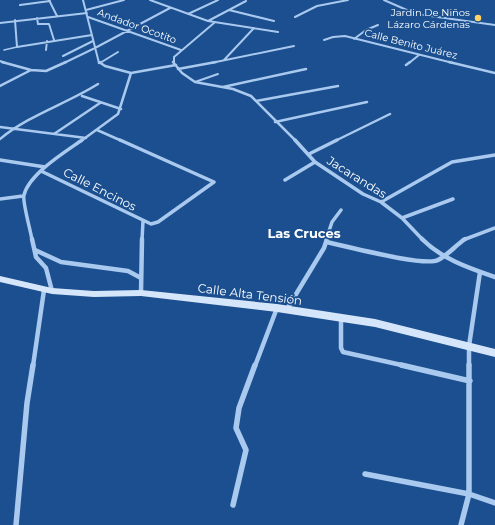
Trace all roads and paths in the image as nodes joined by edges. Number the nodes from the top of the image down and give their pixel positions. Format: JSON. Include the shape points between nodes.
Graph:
{"nodes":[{"id":1,"x":49,"y":0,"type":"edge"},
{"id":2,"x":82,"y":0,"type":"edge"},
{"id":3,"x":124,"y":0,"type":"edge"},
{"id":4,"x":150,"y":0,"type":"edge"},
{"id":5,"x":218,"y":0,"type":"edge"},
{"id":6,"x":348,"y":0,"type":"edge"},
{"id":7,"x":384,"y":0,"type":"edge"},
{"id":8,"x":246,"y":1,"type":"edge"},
{"id":9,"x":20,"y":6,"type":"dead end"},
{"id":10,"x":170,"y":8,"type":"junction"},
{"id":11,"x":229,"y":10,"type":"junction"},
{"id":12,"x":87,"y":11,"type":"junction"},
{"id":13,"x":188,"y":14,"type":"junction"},
{"id":14,"x":57,"y":16,"type":"junction"},
{"id":15,"x":88,"y":17,"type":"junction"},
{"id":16,"x":295,"y":17,"type":"dead end"},
{"id":17,"x":37,"y":18,"type":"junction"},
{"id":18,"x":16,"y":20,"type":"junction"},
{"id":19,"x":208,"y":21,"type":"junction"},
{"id":20,"x":274,"y":22,"type":"dead end"},
{"id":21,"x":0,"y":23,"type":"edge"},
{"id":22,"x":214,"y":23,"type":"junction"},
{"id":23,"x":378,"y":25,"type":"dead end"},
{"id":24,"x":495,"y":25,"type":"edge"},
{"id":25,"x":254,"y":28,"type":"junction"},
{"id":26,"x":127,"y":32,"type":"junction"},
{"id":27,"x":278,"y":32,"type":"dead end"},
{"id":28,"x":92,"y":35,"type":"junction"},
{"id":29,"x":354,"y":39,"type":"junction"},
{"id":30,"x":54,"y":40,"type":"junction"},
{"id":31,"x":324,"y":40,"type":"dead end"},
{"id":32,"x":47,"y":41,"type":"junction"},
{"id":33,"x":93,"y":41,"type":"junction"},
{"id":34,"x":294,"y":46,"type":"dead end"},
{"id":35,"x":17,"y":47,"type":"junction"},
{"id":36,"x":95,"y":48,"type":"junction"},
{"id":37,"x":4,"y":50,"type":"dead end"},
{"id":38,"x":46,"y":50,"type":"dead end"},
{"id":39,"x":181,"y":50,"type":"junction"},
{"id":40,"x":118,"y":52,"type":"dead end"},
{"id":41,"x":419,"y":55,"type":"junction"},
{"id":42,"x":63,"y":56,"type":"dead end"},
{"id":43,"x":224,"y":60,"type":"junction"},
{"id":44,"x":0,"y":61,"type":"edge"},
{"id":45,"x":5,"y":62,"type":"junction"},
{"id":46,"x":99,"y":63,"type":"junction"},
{"id":47,"x":0,"y":64,"type":"edge"},
{"id":48,"x":406,"y":65,"type":"dead end"},
{"id":49,"x":177,"y":67,"type":"junction"},
{"id":50,"x":306,"y":69,"type":"dead end"},
{"id":51,"x":31,"y":70,"type":"junction"},
{"id":52,"x":131,"y":73,"type":"junction"},
{"id":53,"x":495,"y":73,"type":"edge"},
{"id":54,"x":218,"y":74,"type":"dead end"},
{"id":55,"x":195,"y":82,"type":"junction"},
{"id":56,"x":98,"y":84,"type":"dead end"},
{"id":57,"x":0,"y":86,"type":"edge"},
{"id":58,"x":338,"y":86,"type":"dead end"},
{"id":59,"x":220,"y":87,"type":"junction"},
{"id":60,"x":82,"y":96,"type":"junction"},
{"id":61,"x":256,"y":101,"type":"junction"},
{"id":62,"x":367,"y":102,"type":"dead end"},
{"id":63,"x":100,"y":103,"type":"junction"},
{"id":64,"x":121,"y":109,"type":"junction"},
{"id":65,"x":390,"y":114,"type":"dead end"},
{"id":66,"x":276,"y":122,"type":"junction"},
{"id":67,"x":0,"y":127,"type":"edge"},
{"id":68,"x":11,"y":128,"type":"junction"},
{"id":69,"x":96,"y":130,"type":"junction"},
{"id":70,"x":54,"y":134,"type":"junction"},
{"id":71,"x":86,"y":138,"type":"junction"},
{"id":72,"x":0,"y":139,"type":"edge"},
{"id":73,"x":309,"y":154,"type":"junction"},
{"id":74,"x":495,"y":155,"type":"edge"},
{"id":75,"x":0,"y":160,"type":"edge"},
{"id":76,"x":315,"y":162,"type":"junction"},
{"id":77,"x":45,"y":167,"type":"junction"},
{"id":78,"x":41,"y":171,"type":"junction"},
{"id":79,"x":285,"y":180,"type":"dead end"},
{"id":80,"x":23,"y":196,"type":"junction"},
{"id":81,"x":0,"y":199,"type":"edge"},
{"id":82,"x":453,"y":199,"type":"dead end"},
{"id":83,"x":381,"y":202,"type":"junction"},
{"id":84,"x":341,"y":210,"type":"dead end"},
{"id":85,"x":402,"y":218,"type":"junction"},
{"id":86,"x":143,"y":221,"type":"junction"},
{"id":87,"x":495,"y":228,"type":"edge"},
{"id":88,"x":326,"y":242,"type":"junction"},
{"id":89,"x":35,"y":250,"type":"junction"},
{"id":90,"x":444,"y":256,"type":"junction"},
{"id":91,"x":480,"y":272,"type":"junction"},
{"id":92,"x":495,"y":277,"type":"edge"},
{"id":93,"x":141,"y":278,"type":"junction"},
{"id":94,"x":0,"y":280,"type":"edge"},
{"id":95,"x":48,"y":290,"type":"junction"},
{"id":96,"x":141,"y":293,"type":"junction"},
{"id":97,"x":277,"y":308,"type":"junction"},
{"id":98,"x":287,"y":310,"type":"junction"},
{"id":99,"x":341,"y":318,"type":"junction"},
{"id":100,"x":469,"y":346,"type":"junction"},
{"id":101,"x":495,"y":353,"type":"edge"},
{"id":102,"x":470,"y":381,"type":"junction"},
{"id":103,"x":365,"y":474,"type":"dead end"},
{"id":104,"x":469,"y":494,"type":"junction"},
{"id":105,"x":495,"y":503,"type":"edge"},
{"id":106,"x":233,"y":505,"type":"dead end"},
{"id":107,"x":16,"y":525,"type":"edge"},
{"id":108,"x":461,"y":525,"type":"edge"}],
"edges":[{"from":1,"to":9,"type":"street"},
{"from":1,"to":14,"type":"street"},
{"from":2,"to":12,"type":"street"},
{"from":3,"to":12,"type":"street"},
{"from":4,"to":10,"type":"street"},
{"from":5,"to":13,"type":"street"},
{"from":6,"to":16,"type":"street","via":[[317,6]]},
{"from":7,"to":24,"type":"street","via":[[416,14]]},
{"from":8,"to":11,"type":"street"},
{"from":10,"to":13,"type":"street"},
{"from":10,"to":26,"type":"street"},
{"from":11,"to":19,"type":"street"},
{"from":11,"to":20,"type":"street"},
{"from":12,"to":14,"type":"street"},
{"from":12,"to":15,"type":"street"},
{"from":13,"to":19,"type":"street"},
{"from":14,"to":17,"type":"street"},
{"from":15,"to":26,"type":"street","name":"Andador Ocotito"},
{"from":15,"to":28,"type":"street"},
{"from":17,"to":18,"type":"street"},
{"from":17,"to":30,"type":"street","via":[[38,24],[49,24]]},
{"from":18,"to":21,"type":"street"},
{"from":18,"to":35,"type":"street"},
{"from":19,"to":22,"type":"street"},
{"from":22,"to":25,"type":"street"},
{"from":22,"to":39,"type":"street"},
{"from":23,"to":29,"type":"street"},
{"from":25,"to":27,"type":"street"},
{"from":25,"to":43,"type":"street"},
{"from":26,"to":36,"type":"street"},
{"from":26,"to":39,"type":"street","name":"Andador Ocotito"},
{"from":28,"to":30,"type":"street"},
{"from":28,"to":33,"type":"street"},
{"from":29,"to":31,"type":"street","name":"Calle Benito Juárez","via":[[341,36]]},
{"from":29,"to":41,"type":"street","name":"Calle Benito Juárez"},
{"from":30,"to":32,"type":"street"},
{"from":32,"to":35,"type":"street"},
{"from":32,"to":38,"type":"street"},
{"from":33,"to":36,"type":"street"},
{"from":33,"to":42,"type":"street"},
{"from":34,"to":43,"type":"street"},
{"from":35,"to":37,"type":"lane"},
{"from":36,"to":46,"type":"street"},
{"from":36,"to":51,"type":"street","via":[[46,71]]},
{"from":39,"to":49,"type":"street","via":[[174,56],[173,61]]},
{"from":40,"to":46,"type":"street"},
{"from":41,"to":48,"type":"street"},
{"from":41,"to":53,"type":"street","name":"Calle Benito Juárez"},
{"from":43,"to":49,"type":"street"},
{"from":44,"to":45,"type":"street"},
{"from":45,"to":47,"type":"street"},
{"from":45,"to":51,"type":"street"},
{"from":46,"to":52,"type":"street"},
{"from":49,"to":52,"type":"street"},
{"from":49,"to":55,"type":"street","name":"Jacarandas","via":[[187,78]]},
{"from":50,"to":59,"type":"street"},
{"from":51,"to":57,"type":"street"},
{"from":52,"to":64,"type":"street"},
{"from":54,"to":55,"type":"lane"},
{"from":55,"to":59,"type":"street","name":"Jacarandas"},
{"from":56,"to":60,"type":"street"},
{"from":58,"to":61,"type":"street"},
{"from":59,"to":61,"type":"street","name":"Jacarandas","via":[[243,92]]},
{"from":60,"to":63,"type":"street"},
{"from":60,"to":68,"type":"street"},
{"from":61,"to":66,"type":"street","name":"Jacarandas"},
{"from":62,"to":66,"type":"street"},
{"from":63,"to":64,"type":"street"},
{"from":63,"to":70,"type":"street"},
{"from":64,"to":69,"type":"street","via":[[114,119]]},
{"from":65,"to":73,"type":"street"},
{"from":66,"to":73,"type":"street","name":"Jacarandas"},
{"from":67,"to":68,"type":"street"},
{"from":68,"to":70,"type":"street"},
{"from":68,"to":72,"type":"street"},
{"from":69,"to":71,"type":"street"},
{"from":69,"to":86,"type":"street","name":"Calle Encinos","via":[[214,182],[158,222],[151,224]]},
{"from":70,"to":71,"type":"street"},
{"from":71,"to":77,"type":"street"},
{"from":73,"to":76,"type":"street","name":"Jacarandas"},
{"from":74,"to":83,"type":"street","via":[[452,162]]},
{"from":75,"to":77,"type":"street"},
{"from":76,"to":79,"type":"street"},
{"from":76,"to":83,"type":"street","name":"Jacarandas","via":[[357,190]]},
{"from":77,"to":78,"type":"street"},
{"from":78,"to":80,"type":"street"},
{"from":78,"to":86,"type":"street","name":"Calle Encinos"},
{"from":80,"to":81,"type":"street"},
{"from":80,"to":89,"type":"street"},
{"from":82,"to":85,"type":"street"},
{"from":83,"to":85,"type":"street","name":"Jacarandas"},
{"from":84,"to":88,"type":"street","via":[[332,222]]},
{"from":85,"to":90,"type":"street","name":"Jacarandas","via":[[424,241]]},
{"from":86,"to":93,"type":"street"},
{"from":87,"to":90,"type":"street","via":[[464,240]]},
{"from":88,"to":90,"type":"street","via":[[417,261],[433,262]]},
{"from":88,"to":98,"type":"street"},
{"from":89,"to":93,"type":"street","via":[[61,262],[128,271]]},
{"from":89,"to":95,"type":"street","via":[[36,257],[46,268]]},
{"from":90,"to":91,"type":"street","name":"Jacarandas"},
{"from":91,"to":92,"type":"street","name":"Jacarandas"},
{"from":91,"to":100,"type":"street"},
{"from":93,"to":96,"type":"street"},
{"from":94,"to":95,"type":"main road","name":"Calle Alta Tensión"},
{"from":95,"to":96,"type":"main road","name":"Calle Alta Tensión","via":[[94,294]]},
{"from":95,"to":107,"type":"street","via":[[27,403]]},
{"from":96,"to":97,"type":"main road","name":"Calle Alta Tensión"},
{"from":97,"to":98,"type":"main road","name":"Calle Alta Tensión"},
{"from":97,"to":106,"type":"street","via":[[238,408],[236,428],[246,450]]},
{"from":98,"to":99,"type":"main road","name":"Calle Alta Tensión"},
{"from":99,"to":100,"type":"main road","name":"Calle Alta Tensión","via":[[375,323]]},
{"from":99,"to":102,"type":"street","via":[[343,352]]},
{"from":100,"to":101,"type":"main road","name":"Calle Alta Tensión"},
{"from":100,"to":102,"type":"street"},
{"from":102,"to":104,"type":"street"},
{"from":103,"to":104,"type":"street"},
{"from":104,"to":105,"type":"street"},
{"from":104,"to":108,"type":"street"}]}
